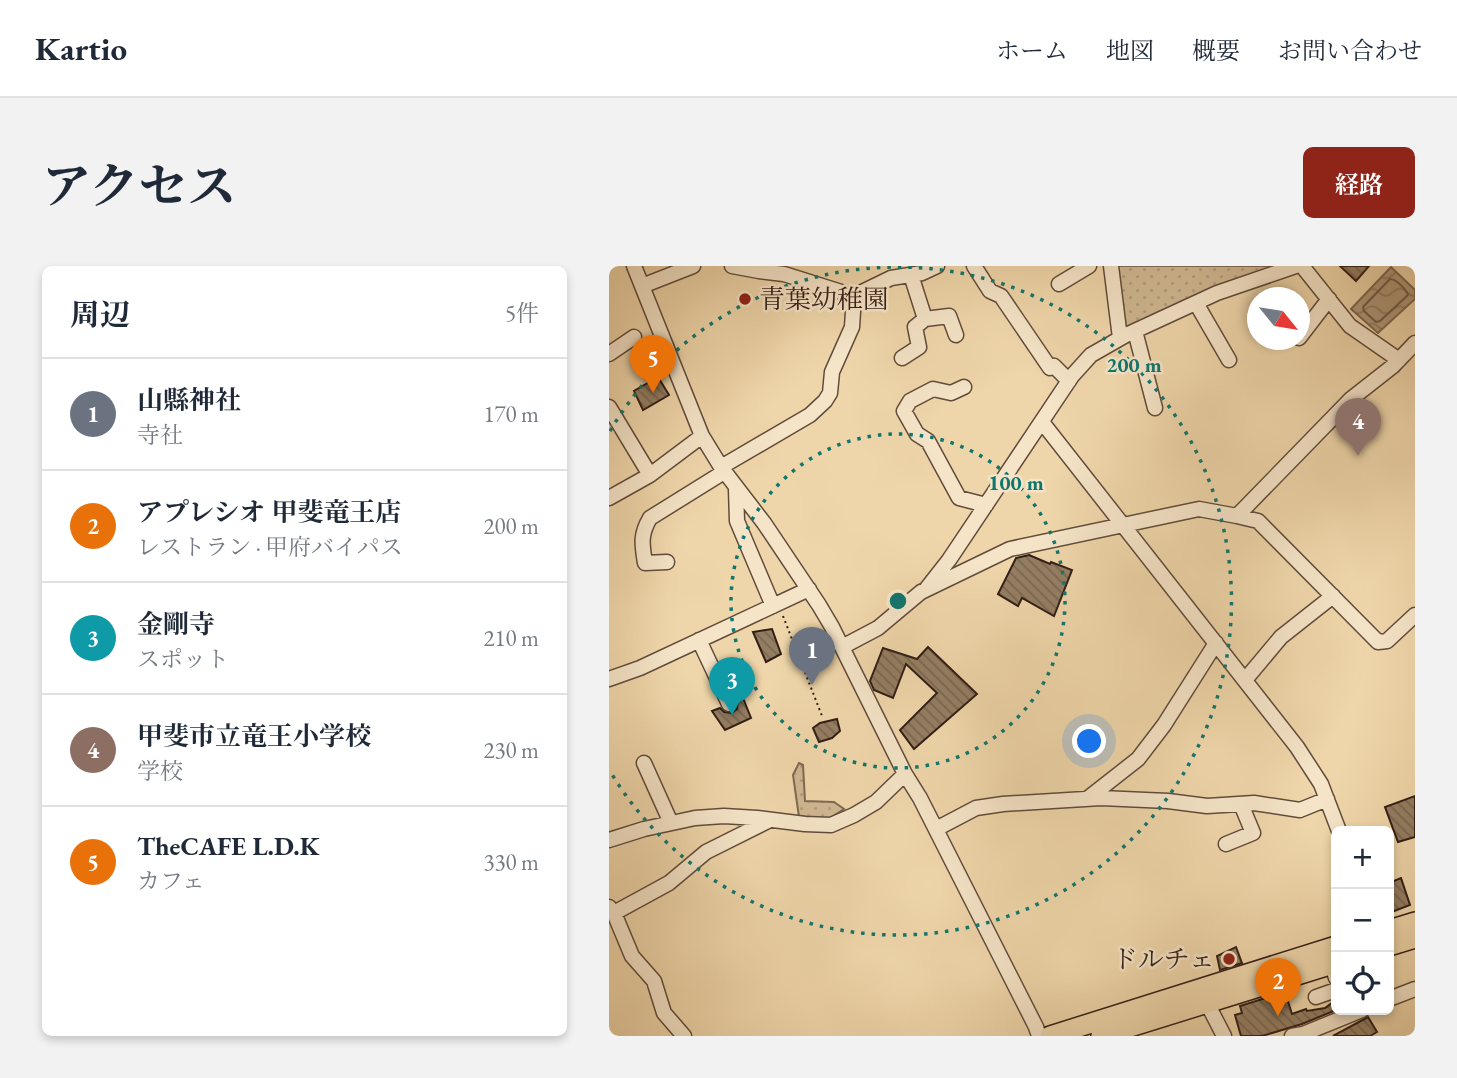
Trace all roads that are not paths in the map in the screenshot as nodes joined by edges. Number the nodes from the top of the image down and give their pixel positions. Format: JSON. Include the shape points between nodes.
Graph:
{"nodes":[{"id":1,"x":634,"y":266,"type":"edge"},
{"id":2,"x":693,"y":266,"type":"edge"},
{"id":3,"x":732,"y":266,"type":"edge"},
{"id":4,"x":937,"y":266,"type":"edge"},
{"id":5,"x":974,"y":266,"type":"edge"},
{"id":6,"x":1089,"y":266,"type":"edge"},
{"id":7,"x":1111,"y":266,"type":"edge"},
{"id":8,"x":1296,"y":266,"type":"edge"},
{"id":9,"x":1302,"y":266,"type":"edge"},
{"id":10,"x":760,"y":269,"type":"edge"},
{"id":11,"x":911,"y":275,"type":"junction"},
{"id":12,"x":1059,"y":284,"type":"dead end"},
{"id":13,"x":642,"y":286,"type":"junction"},
{"id":14,"x":854,"y":296,"type":"junction"},
{"id":15,"x":1329,"y":299,"type":"junction"},
{"id":16,"x":1196,"y":303,"type":"junction"},
{"id":17,"x":925,"y":319,"type":"junction"},
{"id":18,"x":1310,"y":324,"type":"edge"},
{"id":19,"x":1135,"y":331,"type":"junction"},
{"id":20,"x":956,"y":335,"type":"dead end"},
{"id":21,"x":634,"y":337,"type":"dead end"},
{"id":22,"x":1120,"y":338,"type":"junction"},
{"id":23,"x":1415,"y":343,"type":"edge"},
{"id":24,"x":609,"y":354,"type":"edge"},
{"id":25,"x":902,"y":358,"type":"dead end"},
{"id":26,"x":1229,"y":360,"type":"dead end"},
{"id":27,"x":1399,"y":360,"type":"junction"},
{"id":28,"x":1069,"y":381,"type":"junction"},
{"id":29,"x":964,"y":387,"type":"dead end"},
{"id":30,"x":609,"y":407,"type":"edge"},
{"id":31,"x":1155,"y":408,"type":"dead end"},
{"id":32,"x":1042,"y":422,"type":"junction"},
{"id":33,"x":702,"y":436,"type":"junction"},
{"id":34,"x":723,"y":470,"type":"junction"},
{"id":35,"x":650,"y":475,"type":"junction"},
{"id":36,"x":736,"y":489,"type":"junction"},
{"id":37,"x":609,"y":498,"type":"edge"},
{"id":38,"x":986,"y":505,"type":"junction"},
{"id":39,"x":1237,"y":516,"type":"junction"},
{"id":40,"x":1122,"y":525,"type":"junction"},
{"id":41,"x":667,"y":562,"type":"dead end"},
{"id":42,"x":809,"y":589,"type":"junction"},
{"id":43,"x":927,"y":589,"type":"junction"},
{"id":44,"x":1333,"y":596,"type":"junction"},
{"id":45,"x":775,"y":605,"type":"junction"},
{"id":46,"x":1415,"y":615,"type":"edge"},
{"id":47,"x":699,"y":640,"type":"junction"},
{"id":48,"x":1216,"y":643,"type":"junction"},
{"id":49,"x":842,"y":647,"type":"junction"},
{"id":50,"x":609,"y":680,"type":"edge"},
{"id":51,"x":1245,"y":680,"type":"junction"},
{"id":52,"x":729,"y":704,"type":"dead end"},
{"id":53,"x":644,"y":763,"type":"dead end"},
{"id":54,"x":905,"y":774,"type":"junction"},
{"id":55,"x":1087,"y":799,"type":"junction"},
{"id":56,"x":1327,"y":799,"type":"junction"},
{"id":57,"x":1241,"y":804,"type":"junction"},
{"id":58,"x":770,"y":820,"type":"junction"},
{"id":59,"x":671,"y":823,"type":"junction"},
{"id":60,"x":1337,"y":826,"type":"edge"},
{"id":61,"x":936,"y":830,"type":"junction"},
{"id":62,"x":609,"y":840,"type":"edge"},
{"id":63,"x":1226,"y":844,"type":"dead end"},
{"id":64,"x":612,"y":910,"type":"edge"},
{"id":65,"x":1415,"y":922,"type":"edge"},
{"id":66,"x":1394,"y":928,"type":"edge"},
{"id":67,"x":1415,"y":938,"type":"edge"},
{"id":68,"x":1394,"y":944,"type":"edge"},
{"id":69,"x":1331,"y":964,"type":"edge"},
{"id":70,"x":1331,"y":964,"type":"edge"},
{"id":71,"x":1415,"y":989,"type":"edge"},
{"id":72,"x":1331,"y":992,"type":"edge"},
{"id":73,"x":1317,"y":997,"type":"dead end"},
{"id":74,"x":1394,"y":997,"type":"edge"},
{"id":75,"x":1207,"y":1003,"type":"junction"},
{"id":76,"x":1350,"y":1015,"type":"edge"},
{"id":77,"x":684,"y":1036,"type":"edge"},
{"id":78,"x":1039,"y":1036,"type":"edge"},
{"id":79,"x":1050,"y":1036,"type":"edge"},
{"id":80,"x":1101,"y":1036,"type":"edge"},
{"id":81,"x":1224,"y":1036,"type":"edge"},
{"id":82,"x":1292,"y":1036,"type":"edge"}],
"edges":[{"from":1,"to":13,"type":"street"},
{"from":2,"to":13,"type":"street"},
{"from":3,"to":10,"type":"street"},
{"from":4,"to":11,"type":"street"},
{"from":5,"to":28,"type":"street","via":[[990,291],[1001,296],[1050,368],[1054,366]]},
{"from":6,"to":12,"type":"street"},
{"from":7,"to":22,"type":"street"},
{"from":8,"to":16,"type":"street"},
{"from":9,"to":15,"type":"street"},
{"from":10,"to":14,"type":"street"},
{"from":11,"to":14,"type":"street","via":[[891,278]]},
{"from":11,"to":17,"type":"street"},
{"from":13,"to":33,"type":"street"},
{"from":14,"to":34,"type":"street","via":[[852,327],[825,401]]},
{"from":15,"to":18,"type":"street"},
{"from":15,"to":27,"type":"street","via":[[1350,326]]},
{"from":16,"to":19,"type":"street"},
{"from":16,"to":26,"type":"street"},
{"from":17,"to":20,"type":"street","via":[[949,316]]},
{"from":17,"to":25,"type":"street","via":[[915,327],[919,347]]},
{"from":19,"to":22,"type":"street"},
{"from":19,"to":31,"type":"street"},
{"from":21,"to":24,"type":"street"},
{"from":22,"to":28,"type":"street","via":[[1091,355]]},
{"from":23,"to":27,"type":"street"},
{"from":27,"to":39,"type":"street","via":[[1351,399]]},
{"from":28,"to":32,"type":"street"},
{"from":29,"to":38,"type":"street","via":[[951,393],[933,389],[910,401],[904,411],[917,434],[928,441],[959,498]]},
{"from":30,"to":35,"type":"street"},
{"from":32,"to":38,"type":"street"},
{"from":32,"to":40,"type":"street"},
{"from":33,"to":34,"type":"street"},
{"from":33,"to":35,"type":"street"},
{"from":34,"to":36,"type":"street"},
{"from":34,"to":41,"type":"street","via":[[650,518],[645,526],[641,539],[645,563]]},
{"from":35,"to":37,"type":"street"},
{"from":36,"to":42,"type":"street"},
{"from":36,"to":45,"type":"street","via":[[737,521]]},
{"from":38,"to":43,"type":"street"},
{"from":39,"to":40,"type":"street","via":[[1199,509]]},
{"from":39,"to":44,"type":"street","via":[[1258,521]]},
{"from":40,"to":43,"type":"street","via":[[1010,549]]},
{"from":40,"to":48,"type":"street"},
{"from":42,"to":45,"type":"street"},
{"from":42,"to":49,"type":"street"},
{"from":43,"to":49,"type":"street","via":[[878,628]]},
{"from":44,"to":46,"type":"street","via":[[1378,642],[1387,640]]},
{"from":44,"to":51,"type":"street","via":[[1281,637]]},
{"from":45,"to":47,"type":"street"},
{"from":47,"to":50,"type":"street"},
{"from":47,"to":52,"type":"street"},
{"from":48,"to":51,"type":"street"},
{"from":48,"to":55,"type":"street","via":[[1138,759]]},
{"from":49,"to":54,"type":"street"},
{"from":51,"to":56,"type":"street","via":[[1297,747]]},
{"from":53,"to":59,"type":"street"},
{"from":54,"to":58,"type":"street","via":[[876,802],[831,825]]},
{"from":54,"to":61,"type":"street"},
{"from":55,"to":57,"type":"street"},
{"from":55,"to":61,"type":"street","via":[[976,808]]},
{"from":56,"to":57,"type":"street","via":[[1300,810]]},
{"from":56,"to":60,"type":"street"},
{"from":57,"to":63,"type":"street","via":[[1253,833]]},
{"from":58,"to":59,"type":"street","via":[[724,816]]},
{"from":58,"to":64,"type":"street","via":[[706,852],[669,883]]},
{"from":59,"to":62,"type":"street"},
{"from":61,"to":78,"type":"street"},
{"from":64,"to":77,"type":"street","via":[[632,957],[654,981],[664,1013]]},
{"from":65,"to":66,"type":"highway"},
{"from":67,"to":68,"type":"highway"},
{"from":69,"to":75,"type":"highway"},
{"from":70,"to":79,"type":"highway"},
{"from":71,"to":74,"type":"street"},
{"from":72,"to":73,"type":"street"},
{"from":75,"to":80,"type":"highway"},
{"from":75,"to":81,"type":"street"},
{"from":76,"to":82,"type":"street"}]}
